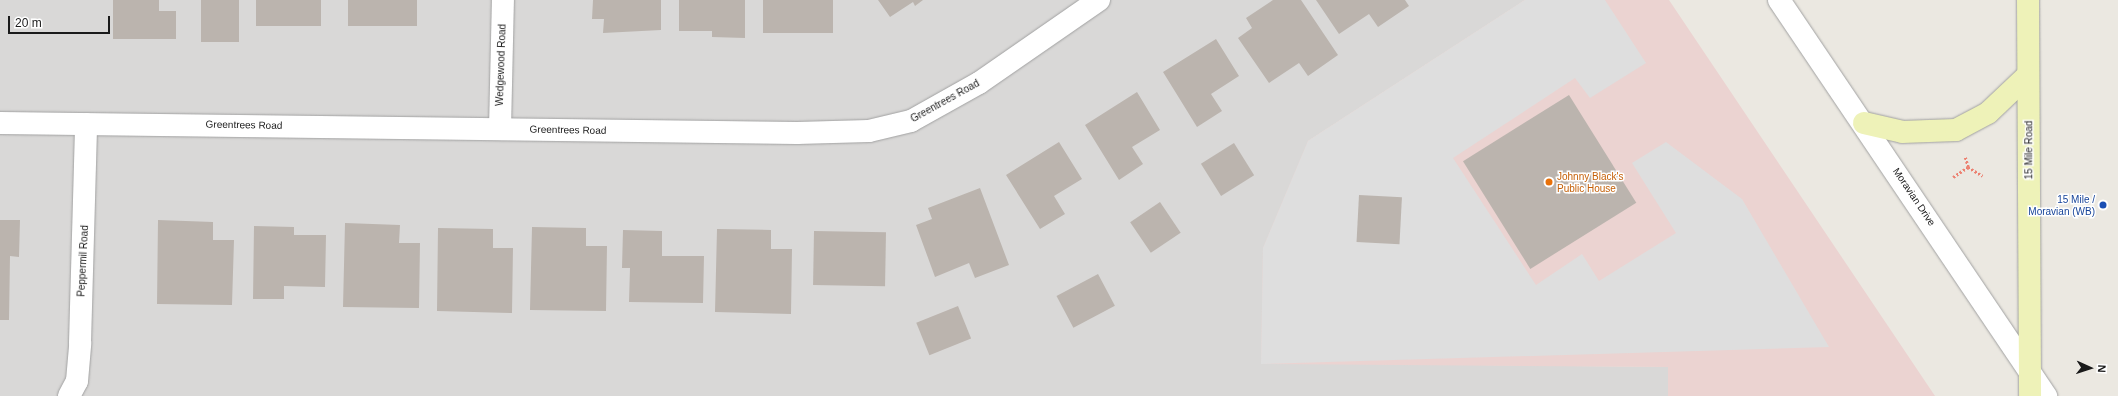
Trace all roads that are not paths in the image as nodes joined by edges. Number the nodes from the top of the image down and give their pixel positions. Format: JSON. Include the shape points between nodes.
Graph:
{"nodes":[{"id":1,"x":503,"y":0,"type":"edge"},
{"id":2,"x":1099,"y":0,"type":"edge"},
{"id":3,"x":1779,"y":0,"type":"edge"},
{"id":4,"x":2028,"y":0,"type":"edge"},
{"id":5,"x":2028,"y":75,"type":"junction"},
{"id":6,"x":0,"y":123,"type":"edge"},
{"id":7,"x":1864,"y":123,"type":"junction"},
{"id":8,"x":86,"y":124,"type":"junction"},
{"id":9,"x":500,"y":129,"type":"junction"},
{"id":10,"x":2030,"y":372,"type":"junction"},
{"id":11,"x":69,"y":396,"type":"edge"},
{"id":12,"x":2030,"y":396,"type":"edge"},
{"id":13,"x":2046,"y":396,"type":"edge"}],
"edges":[{"from":1,"to":9,"type":"street","name":"Wedgewood Road"},
{"from":2,"to":9,"type":"street","name":"Greentrees Road","via":[[979,83],[911,121],[869,131]]},
{"from":3,"to":7,"type":"street","name":"Moravian Drive"},
{"from":4,"to":5,"type":"main road","name":"15 Mile Road"},
{"from":5,"to":7,"type":"main road","via":[[1988,114],[1956,130],[1902,132]]},
{"from":5,"to":10,"type":"main road","name":"15 Mile Road"},
{"from":6,"to":8,"type":"street","name":"Greentrees Road"},
{"from":7,"to":10,"type":"street","name":"Moravian Drive"},
{"from":8,"to":9,"type":"street","name":"Greentrees Road"},
{"from":8,"to":11,"type":"street","name":"Peppermil Road","via":[[80,343],[77,381]]},
{"from":10,"to":12,"type":"main road","name":"15 Mile Road"},
{"from":10,"to":13,"type":"street","name":"Moravian Drive"}]}
